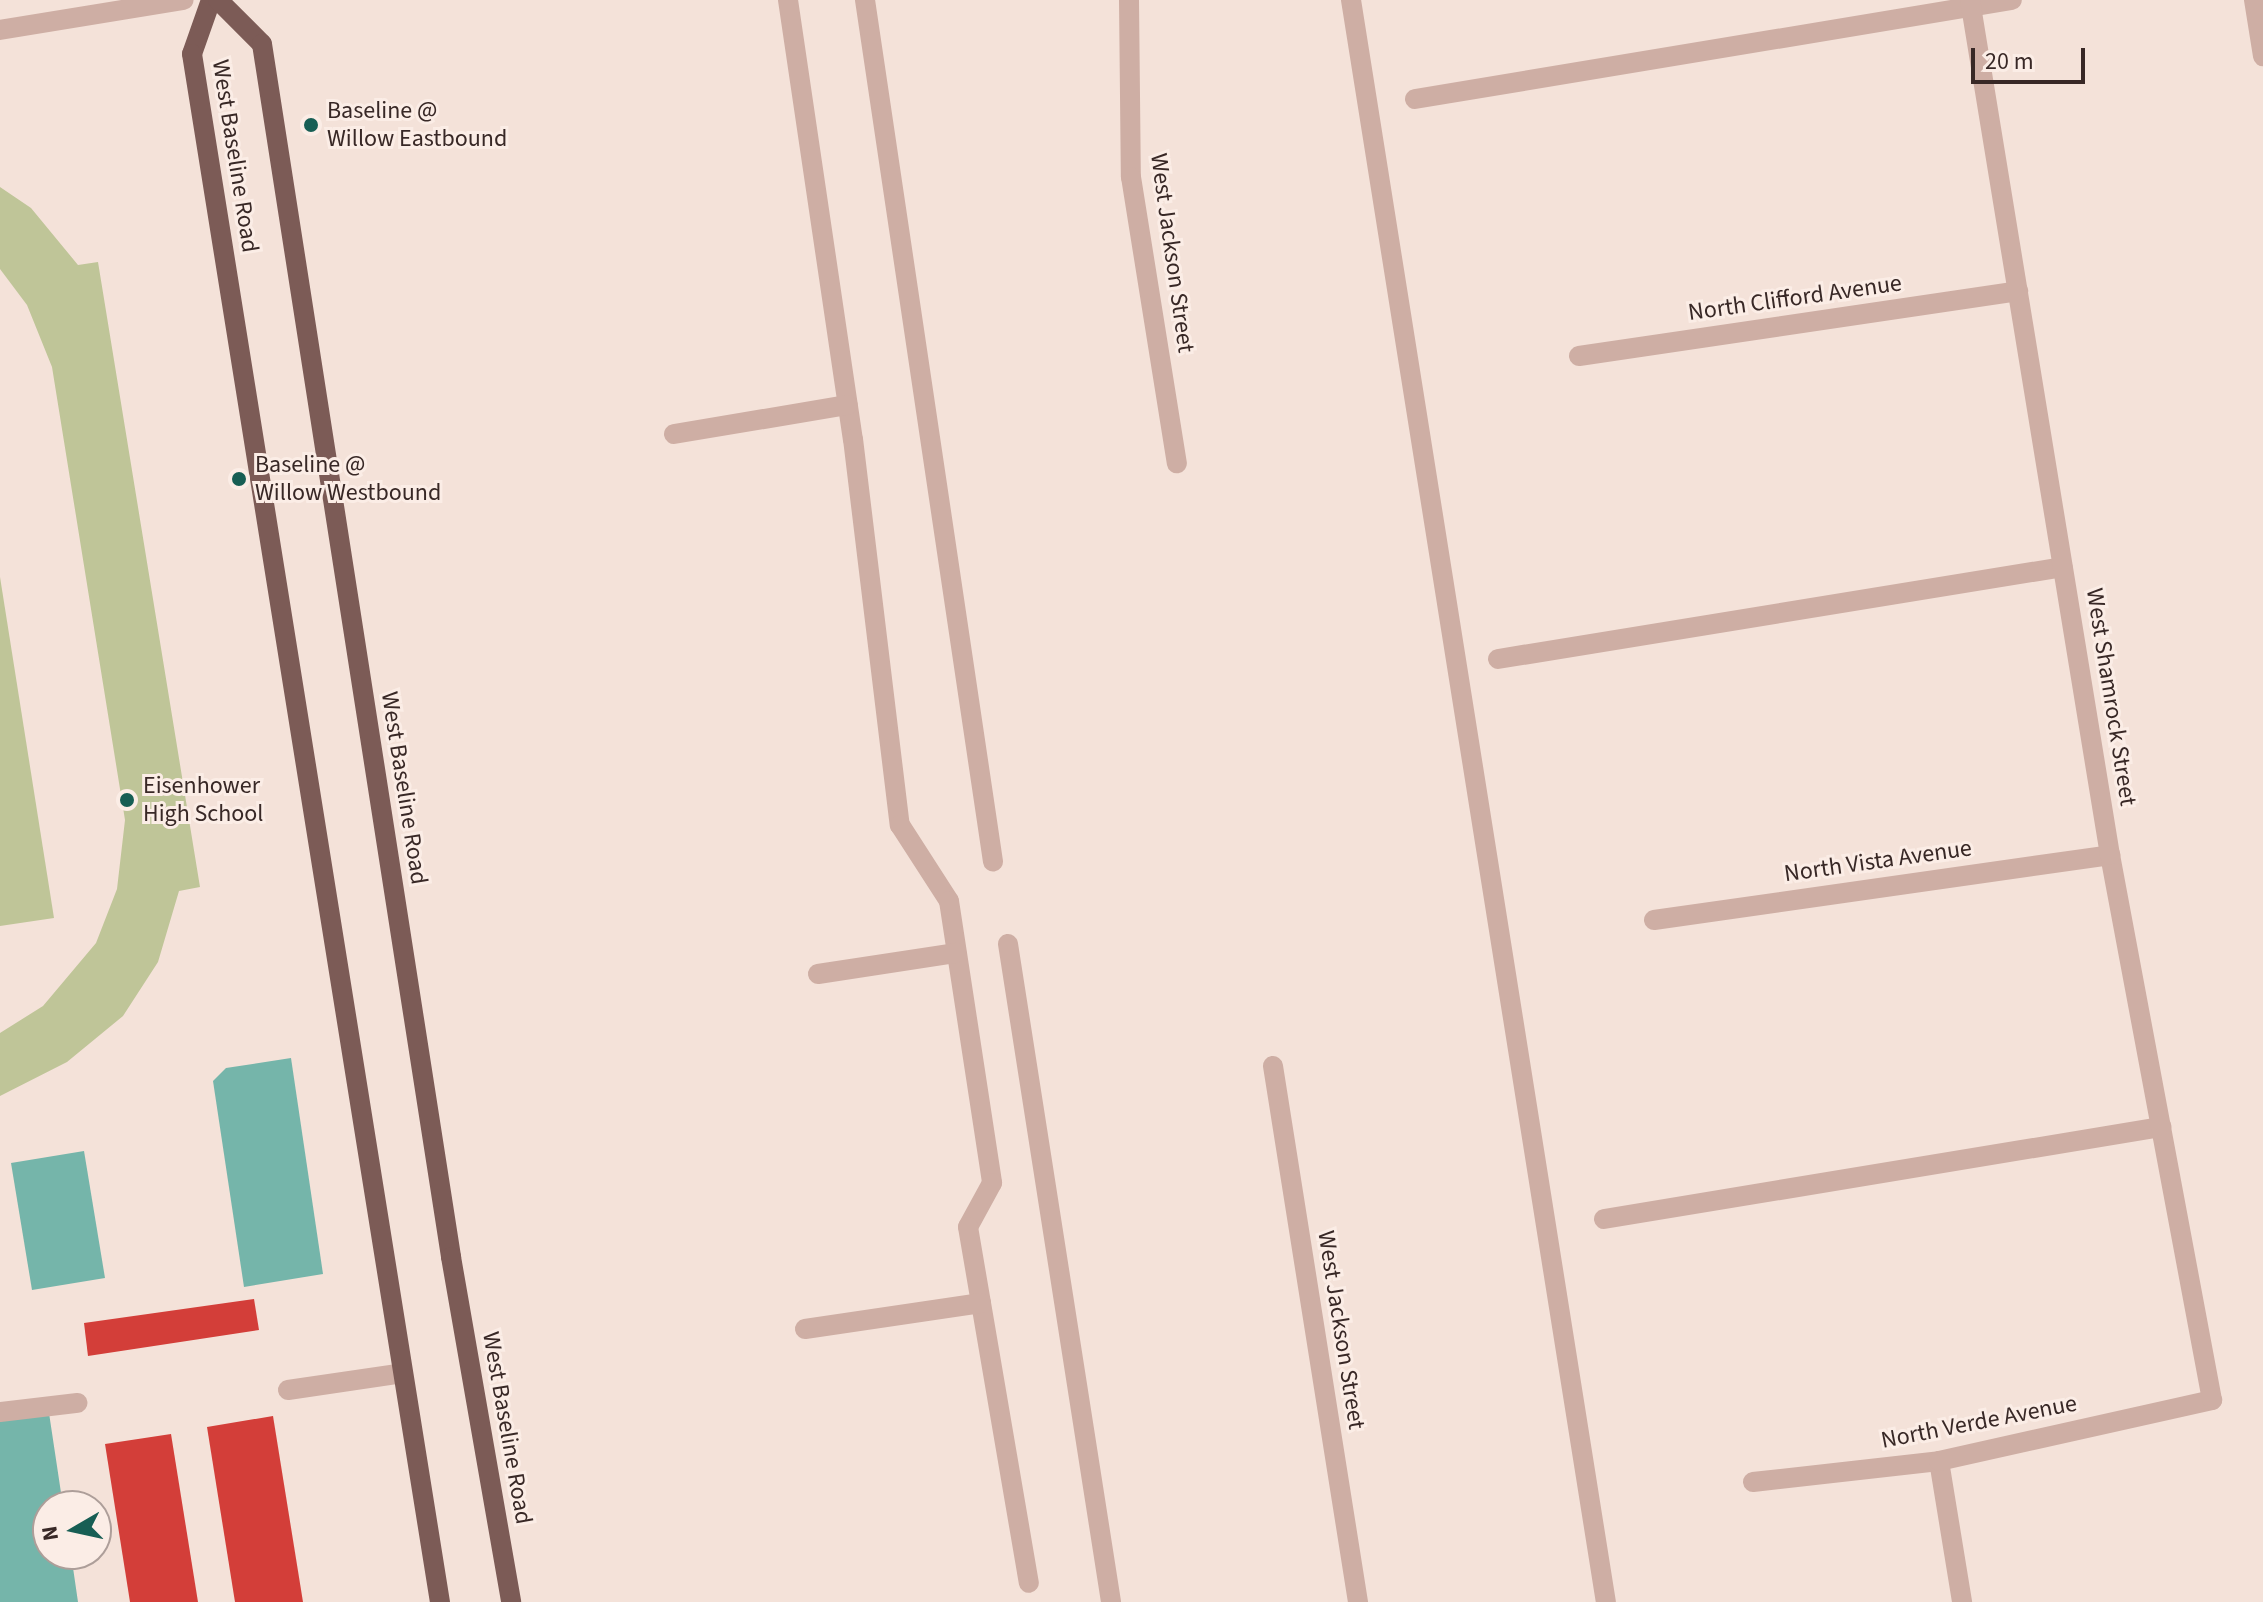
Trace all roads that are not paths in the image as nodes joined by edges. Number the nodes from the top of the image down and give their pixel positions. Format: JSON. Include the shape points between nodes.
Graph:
{"nodes":[{"id":1,"x":184,"y":0,"type":"edge"},
{"id":2,"x":211,"y":0,"type":"edge"},
{"id":3,"x":218,"y":0,"type":"edge"},
{"id":4,"x":788,"y":0,"type":"edge"},
{"id":5,"x":865,"y":0,"type":"edge"},
{"id":6,"x":1129,"y":0,"type":"edge"},
{"id":7,"x":1351,"y":0,"type":"edge"},
{"id":8,"x":2012,"y":0,"type":"edge"},
{"id":9,"x":2254,"y":0,"type":"edge"},
{"id":10,"x":1971,"y":4,"type":"edge"},
{"id":11,"x":0,"y":30,"type":"edge"},
{"id":12,"x":2263,"y":56,"type":"edge"},
{"id":13,"x":1415,"y":99,"type":"dead end"},
{"id":14,"x":2018,"y":291,"type":"junction"},
{"id":15,"x":1579,"y":356,"type":"dead end"},
{"id":16,"x":848,"y":405,"type":"junction"},
{"id":17,"x":674,"y":434,"type":"dead end"},
{"id":18,"x":1177,"y":463,"type":"dead end"},
{"id":19,"x":2063,"y":567,"type":"junction"},
{"id":20,"x":1498,"y":659,"type":"dead end"},
{"id":21,"x":2110,"y":855,"type":"junction"},
{"id":22,"x":993,"y":862,"type":"dead end"},
{"id":23,"x":1654,"y":920,"type":"dead end"},
{"id":24,"x":1008,"y":944,"type":"dead end"},
{"id":25,"x":956,"y":953,"type":"junction"},
{"id":26,"x":818,"y":974,"type":"dead end"},
{"id":27,"x":1273,"y":1066,"type":"dead end"},
{"id":28,"x":2161,"y":1127,"type":"junction"},
{"id":29,"x":1604,"y":1219,"type":"dead end"},
{"id":30,"x":981,"y":1303,"type":"junction"},
{"id":31,"x":805,"y":1329,"type":"dead end"},
{"id":32,"x":403,"y":1373,"type":"junction"},
{"id":33,"x":288,"y":1390,"type":"dead end"},
{"id":34,"x":2212,"y":1400,"type":"joint"},
{"id":35,"x":77,"y":1403,"type":"dead end"},
{"id":36,"x":0,"y":1412,"type":"edge"},
{"id":37,"x":1939,"y":1461,"type":"junction"},
{"id":38,"x":1753,"y":1482,"type":"dead end"},
{"id":39,"x":1029,"y":1583,"type":"dead end"},
{"id":40,"x":440,"y":1602,"type":"edge"},
{"id":41,"x":511,"y":1602,"type":"edge"},
{"id":42,"x":1111,"y":1602,"type":"edge"},
{"id":43,"x":1358,"y":1602,"type":"edge"},
{"id":44,"x":1606,"y":1602,"type":"edge"},
{"id":45,"x":1962,"y":1602,"type":"edge"}],
"edges":[{"from":1,"to":11,"type":"street"},
{"from":2,"to":32,"type":"main road","name":"West Baseline Road","via":[[192,54]]},
{"from":3,"to":41,"type":"main road","name":"West Baseline Road","via":[[262,44],[451,1257]]},
{"from":4,"to":16,"type":"street"},
{"from":5,"to":22,"type":"street"},
{"from":6,"to":18,"type":"street","name":"West Jackson Street","via":[[1131,177]]},
{"from":7,"to":44,"type":"street"},
{"from":8,"to":10,"type":"street"},
{"from":9,"to":12,"type":"street"},
{"from":10,"to":13,"type":"street"},
{"from":10,"to":14,"type":"street","name":"West Shamrock Street"},
{"from":14,"to":15,"type":"street","name":"North Clifford Avenue"},
{"from":14,"to":19,"type":"street","name":"West Shamrock Street"},
{"from":16,"to":17,"type":"street"},
{"from":16,"to":25,"type":"street","via":[[900,825],[949,901]]},
{"from":19,"to":20,"type":"street"},
{"from":19,"to":21,"type":"street","name":"West Shamrock Street"},
{"from":21,"to":23,"type":"street","name":"North Vista Avenue"},
{"from":21,"to":28,"type":"street","name":"West Shamrock Street"},
{"from":24,"to":42,"type":"street"},
{"from":25,"to":26,"type":"street"},
{"from":25,"to":30,"type":"street","via":[[992,1183],[968,1227]]},
{"from":27,"to":43,"type":"street","name":"West Jackson Street"},
{"from":28,"to":29,"type":"street"},
{"from":28,"to":34,"type":"street","name":"West Shamrock Street"},
{"from":30,"to":31,"type":"street"},
{"from":30,"to":39,"type":"street"},
{"from":32,"to":33,"type":"street"},
{"from":32,"to":40,"type":"main road","name":"West Baseline Road"},
{"from":34,"to":37,"type":"street","name":"North Verde Avenue"},
{"from":35,"to":36,"type":"street"},
{"from":37,"to":38,"type":"street","name":"North Verde Avenue"},
{"from":37,"to":45,"type":"street"}]}
